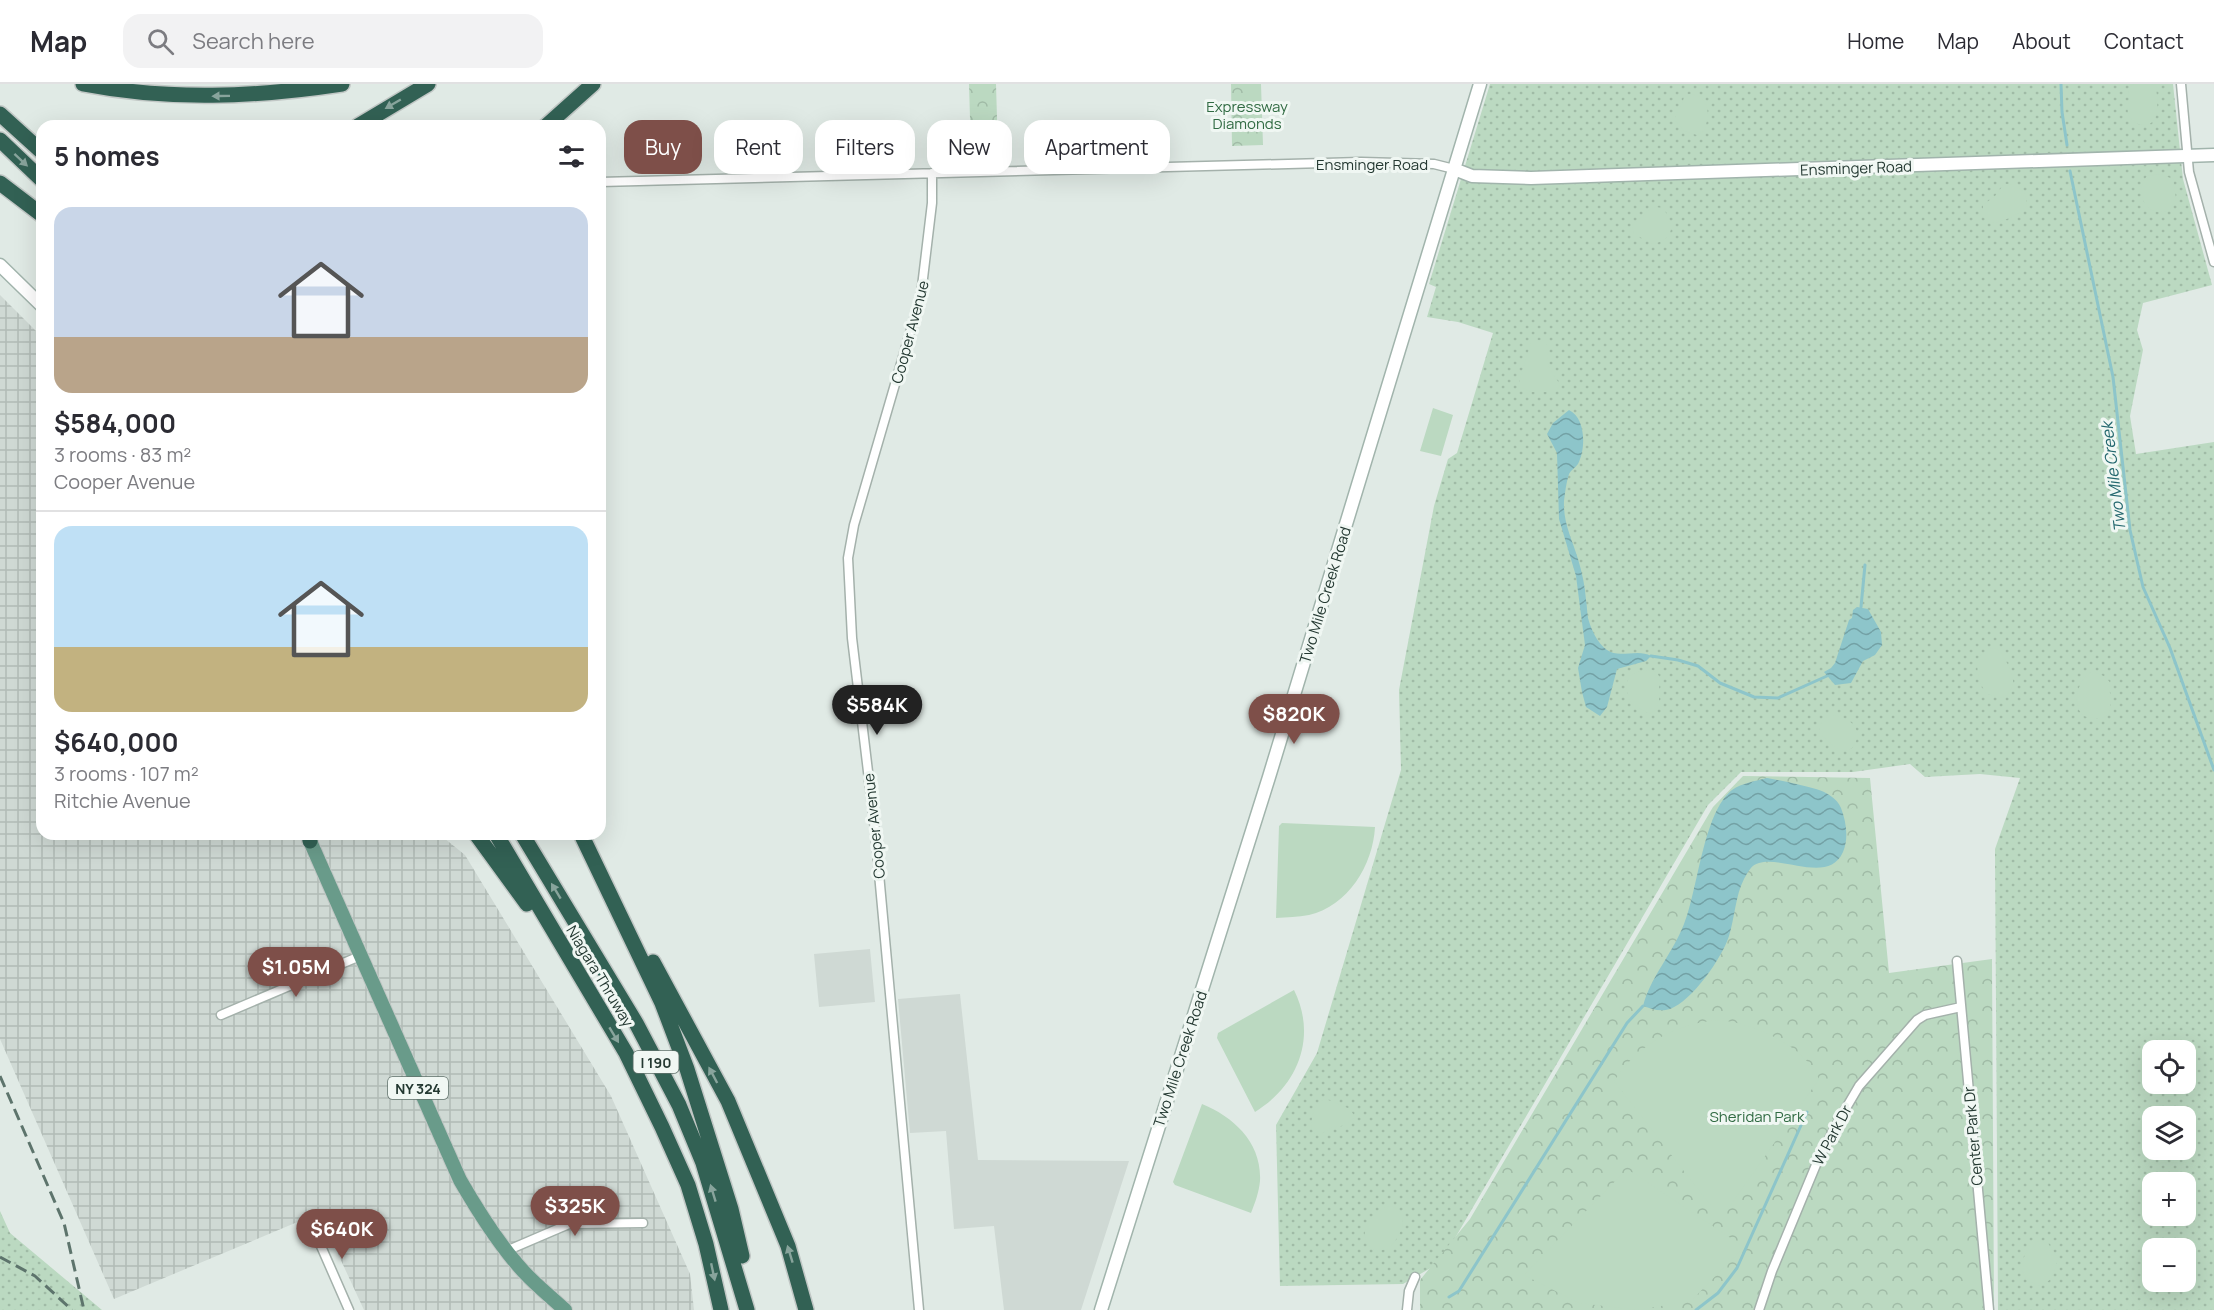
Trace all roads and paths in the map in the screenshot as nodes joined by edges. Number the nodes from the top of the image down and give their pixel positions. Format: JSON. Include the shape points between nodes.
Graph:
{"nodes":[{"id":1,"x":83,"y":84,"type":"edge"},
{"id":2,"x":342,"y":84,"type":"edge"},
{"id":3,"x":428,"y":84,"type":"edge"},
{"id":4,"x":593,"y":84,"type":"edge"},
{"id":5,"x":1480,"y":84,"type":"edge"},
{"id":6,"x":2181,"y":84,"type":"edge"},
{"id":7,"x":0,"y":114,"type":"edge"},
{"id":8,"x":368,"y":120,"type":"edge"},
{"id":9,"x":554,"y":120,"type":"edge"},
{"id":10,"x":0,"y":140,"type":"edge"},
{"id":11,"x":36,"y":147,"type":"edge"},
{"id":12,"x":2214,"y":154,"type":"edge"},
{"id":13,"x":2188,"y":156,"type":"junction"},
{"id":14,"x":1454,"y":169,"type":"junction"},
{"id":15,"x":1012,"y":170,"type":"edge"},
{"id":16,"x":927,"y":172,"type":"edge"},
{"id":17,"x":36,"y":174,"type":"edge"},
{"id":18,"x":932,"y":174,"type":"edge"},
{"id":19,"x":606,"y":182,"type":"edge"},
{"id":20,"x":0,"y":183,"type":"edge"},
{"id":21,"x":36,"y":210,"type":"edge"},
{"id":22,"x":2214,"y":262,"type":"edge"},
{"id":23,"x":0,"y":265,"type":"edge"},
{"id":24,"x":36,"y":300,"type":"edge"},
{"id":25,"x":310,"y":840,"type":"edge"},
{"id":26,"x":480,"y":840,"type":"edge"},
{"id":27,"x":499,"y":840,"type":"edge"},
{"id":28,"x":526,"y":840,"type":"edge"},
{"id":29,"x":585,"y":840,"type":"edge"},
{"id":30,"x":609,"y":888,"type":"junction"},
{"id":31,"x":360,"y":956,"type":"junction"},
{"id":32,"x":1957,"y":961,"type":"dead end"},
{"id":33,"x":584,"y":985,"type":"junction"},
{"id":34,"x":1961,"y":1007,"type":"junction"},
{"id":35,"x":221,"y":1015,"type":"dead end"},
{"id":36,"x":310,"y":1221,"type":"dead end"},
{"id":37,"x":643,"y":1223,"type":"dead end"},
{"id":38,"x":506,"y":1251,"type":"junction"},
{"id":39,"x":1415,"y":1277,"type":"dead end"},
{"id":40,"x":349,"y":1310,"type":"edge"},
{"id":41,"x":565,"y":1310,"type":"edge"},
{"id":42,"x":721,"y":1310,"type":"edge"},
{"id":43,"x":748,"y":1310,"type":"edge"},
{"id":44,"x":806,"y":1310,"type":"edge"},
{"id":45,"x":919,"y":1310,"type":"edge"},
{"id":46,"x":1101,"y":1310,"type":"edge"},
{"id":47,"x":1407,"y":1310,"type":"edge"},
{"id":48,"x":1759,"y":1310,"type":"edge"},
{"id":49,"x":1989,"y":1310,"type":"edge"}],
"edges":[{"from":2,"to":1,"type":"highway","one_way":true,"via":[[227,96],[177,96]]},
{"from":3,"to":8,"type":"highway","one_way":true},
{"from":4,"to":9,"type":"highway"},
{"from":5,"to":14,"type":"street","name":"Two Mile Creek Road"},
{"from":6,"to":13,"type":"street"},
{"from":7,"to":11,"type":"highway"},
{"from":10,"to":17,"type":"highway","one_way":true},
{"from":12,"to":13,"type":"street","name":"Ensminger Road"},
{"from":13,"to":14,"type":"street","name":"Ensminger Road","via":[[1531,178],[1473,176]]},
{"from":13,"to":22,"type":"street"},
{"from":14,"to":15,"type":"street","name":"Ensminger Road","via":[[1434,164],[1361,162]]},
{"from":14,"to":46,"type":"street","name":"Two Mile Creek Road","via":[[1273,765]]},
{"from":16,"to":19,"type":"street","name":"Ensminger Road"},
{"from":18,"to":45,"type":"street","name":"Cooper Avenue","via":[[921,295],[848,558],[852,638],[875,830]]},
{"from":20,"to":21,"type":"highway"},
{"from":23,"to":24,"type":"street"},
{"from":25,"to":31,"type":"main road","number":"NY 324"},
{"from":26,"to":33,"type":"highway"},
{"from":27,"to":33,"type":"highway","name":"Niagara Thruway","number":"I 190"},
{"from":43,"to":28,"type":"highway","name":"Niagara Thruway","number":"I 190","one_way":true,"via":[[704,1163],[679,1105],[636,1023]]},
{"from":29,"to":30,"type":"highway"},
{"from":30,"to":43,"type":"highway","via":[[662,1003],[687,1069],[731,1209],[746,1274]]},
{"from":44,"to":30,"type":"highway","one_way":true,"via":[[788,1246],[728,1101]]},
{"from":31,"to":35,"type":"street"},
{"from":31,"to":38,"type":"main road","number":"NY 324","via":[[451,1162]]},
{"from":32,"to":34,"type":"street","name":"Center Park Dr"},
{"from":33,"to":42,"type":"highway","name":"Niagara Thruway","number":"I 190","one_way":true,"via":[[626,1053],[688,1185]]},
{"from":34,"to":48,"type":"street","name":"W Park Dr","via":[[1917,1020],[1859,1086],[1818,1160]]},
{"from":34,"to":49,"type":"street","name":"Center Park Dr"},
{"from":36,"to":40,"type":"street"},
{"from":37,"to":38,"type":"street","via":[[569,1224]]},
{"from":38,"to":41,"type":"main road","number":"NY 324"},
{"from":39,"to":47,"type":"street"}]}
